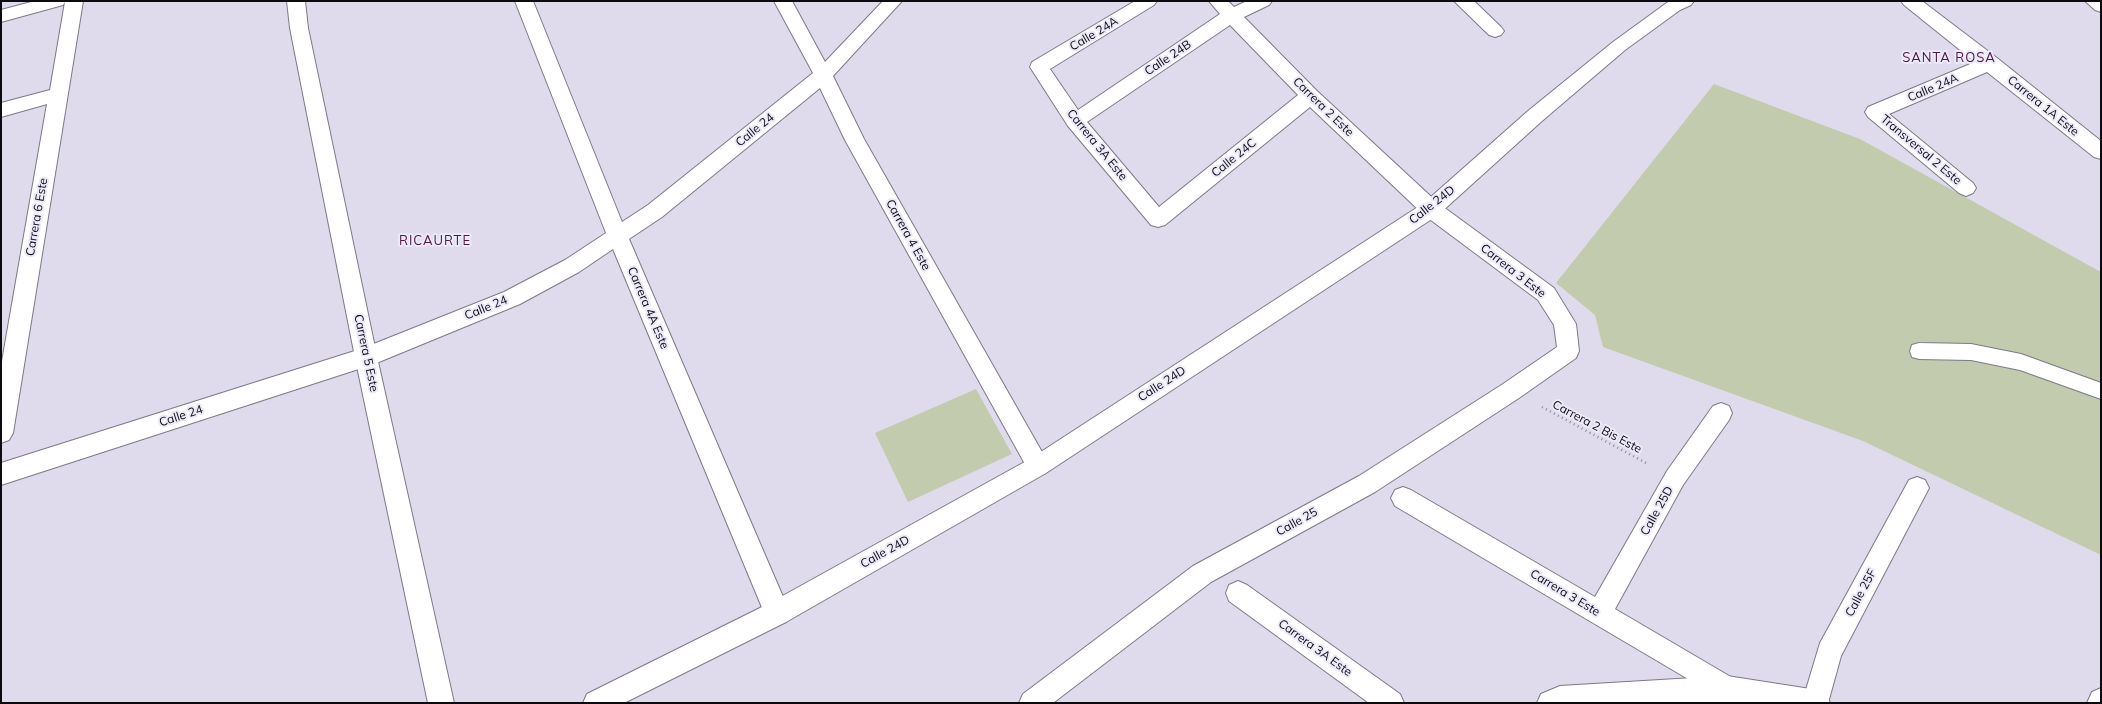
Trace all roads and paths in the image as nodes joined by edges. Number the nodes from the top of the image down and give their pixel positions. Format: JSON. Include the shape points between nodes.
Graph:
{"nodes":[{"id":1,"x":57,"y":1,"type":"edge"},
{"id":2,"x":74,"y":1,"type":"edge"},
{"id":3,"x":296,"y":1,"type":"edge"},
{"id":4,"x":524,"y":1,"type":"edge"},
{"id":5,"x":784,"y":1,"type":"edge"},
{"id":6,"x":893,"y":1,"type":"edge"},
{"id":7,"x":1148,"y":1,"type":"edge"},
{"id":8,"x":1218,"y":1,"type":"edge"},
{"id":9,"x":1263,"y":1,"type":"edge"},
{"id":10,"x":1463,"y":1,"type":"edge"},
{"id":11,"x":1910,"y":1,"type":"edge"},
{"id":12,"x":2094,"y":1,"type":"edge"},
{"id":13,"x":1675,"y":3,"type":"edge"},
{"id":14,"x":2101,"y":6,"type":"edge"},
{"id":15,"x":1232,"y":15,"type":"junction"},
{"id":16,"x":1,"y":16,"type":"edge"},
{"id":17,"x":1495,"y":32,"type":"dead end"},
{"id":18,"x":1990,"y":63,"type":"junction"},
{"id":19,"x":1040,"y":67,"type":"joint"},
{"id":20,"x":823,"y":75,"type":"junction"},
{"id":21,"x":58,"y":94,"type":"junction"},
{"id":22,"x":1310,"y":96,"type":"junction"},
{"id":23,"x":1,"y":110,"type":"edge"},
{"id":24,"x":1876,"y":112,"type":"joint"},
{"id":25,"x":1076,"y":121,"type":"junction"},
{"id":26,"x":2101,"y":152,"type":"edge"},
{"id":27,"x":1966,"y":188,"type":"dead end"},
{"id":28,"x":1431,"y":209,"type":"junction"},
{"id":29,"x":1158,"y":219,"type":"joint"},
{"id":30,"x":618,"y":237,"type":"junction"},
{"id":31,"x":1568,"y":351,"type":"joint"},
{"id":32,"x":1919,"y":351,"type":"dead end"},
{"id":33,"x":366,"y":357,"type":"junction"},
{"id":34,"x":1511,"y":391,"type":"junction"},
{"id":35,"x":2101,"y":391,"type":"edge"},
{"id":36,"x":1721,"y":413,"type":"dead end"},
{"id":37,"x":1,"y":433,"type":"edge"},
{"id":38,"x":1038,"y":466,"type":"junction"},
{"id":39,"x":1,"y":474,"type":"edge"},
{"id":40,"x":1675,"y":478,"type":"junction"},
{"id":41,"x":1917,"y":488,"type":"dead end"},
{"id":42,"x":1404,"y":498,"type":"dead end"},
{"id":43,"x":1238,"y":593,"type":"dead end"},
{"id":44,"x":776,"y":613,"type":"junction"},
{"id":45,"x":1600,"y":614,"type":"junction"},
{"id":46,"x":1727,"y":689,"type":"junction"},
{"id":47,"x":1555,"y":701,"type":"edge"},
{"id":48,"x":1816,"y":702,"type":"edge"},
{"id":49,"x":441,"y":703,"type":"edge"},
{"id":50,"x":596,"y":703,"type":"edge"},
{"id":51,"x":1032,"y":703,"type":"edge"},
{"id":52,"x":1391,"y":703,"type":"edge"}],
"edges":[{"from":1,"to":16,"type":"street"},
{"from":2,"to":21,"type":"street","name":"Carrera 6 Este"},
{"from":3,"to":33,"type":"street","name":"Carrera 5 Este"},
{"from":4,"to":30,"type":"street","name":"Carrera 4A Este"},
{"from":5,"to":20,"type":"street","name":"Carrera 4 Este"},
{"from":6,"to":20,"type":"street","name":"Calle 24"},
{"from":7,"to":19,"type":"street","name":"Calle 24A"},
{"from":8,"to":15,"type":"street","name":"Carrera 2 Este"},
{"from":9,"to":15,"type":"street","name":"Calle 24B"},
{"from":10,"to":17,"type":"street"},
{"from":11,"to":18,"type":"street","name":"Carrera 1A Este"},
{"from":12,"to":14,"type":"street"},
{"from":13,"to":28,"type":"street","name":"Calle 24D","via":[[1535,116]]},
{"from":15,"to":22,"type":"street","name":"Carrera 2 Este"},
{"from":15,"to":25,"type":"street","name":"Calle 24B"},
{"from":18,"to":24,"type":"street","name":"Calle 24A"},
{"from":18,"to":26,"type":"street","name":"Carrera 1A Este"},
{"from":19,"to":25,"type":"street","name":"Carrera 3A Este"},
{"from":20,"to":30,"type":"street","name":"Calle 24","via":[[655,211]]},
{"from":20,"to":38,"type":"street","name":"Carrera 4 Este","via":[[854,140]]},
{"from":21,"to":23,"type":"street"},
{"from":21,"to":37,"type":"street","name":"Carrera 6 Este"},
{"from":22,"to":28,"type":"street","name":"Carrera 2 Este"},
{"from":22,"to":29,"type":"street","name":"Calle 24C"},
{"from":24,"to":27,"type":"street","name":"Transversal 2 Este"},
{"from":25,"to":29,"type":"street","name":"Carrera 3A Este"},
{"from":28,"to":31,"type":"street","name":"Carrera 3 Este","via":[[1546,294],[1565,324]]},
{"from":28,"to":38,"type":"street","name":"Calle 24D"},
{"from":30,"to":33,"type":"street","name":"Calle 24","via":[[572,266],[512,298]]},
{"from":30,"to":44,"type":"street","name":"Carrera 4A Este"},
{"from":31,"to":34,"type":"street","name":"Calle 25"},
{"from":32,"to":35,"type":"lane","via":[[1971,352],[2021,362]]},
{"from":33,"to":39,"type":"street","name":"Calle 24"},
{"from":33,"to":49,"type":"street","name":"Carrera 5 Este"},
{"from":34,"to":40,"type":"path","name":"Carrera 2 Bis Este"},
{"from":34,"to":51,"type":"street","name":"Calle 25","via":[[1367,484],[1202,574]]},
{"from":36,"to":40,"type":"street","name":"Calle 25D"},
{"from":38,"to":44,"type":"street","name":"Calle 24D"},
{"from":40,"to":45,"type":"street","name":"Calle 25D"},
{"from":41,"to":48,"type":"street","name":"Calle 25F","via":[[1829,652]]},
{"from":42,"to":45,"type":"street","name":"Carrera 3 Este"},
{"from":43,"to":52,"type":"street","name":"Carrera 3A Este"},
{"from":44,"to":50,"type":"street","name":"Calle 24D"},
{"from":45,"to":46,"type":"street","name":"Carrera 3 Este"},
{"from":46,"to":47,"type":"street","name":"Carrera 3 Este"},
{"from":46,"to":48,"type":"street","name":"Carrera 3 Este"}]}
